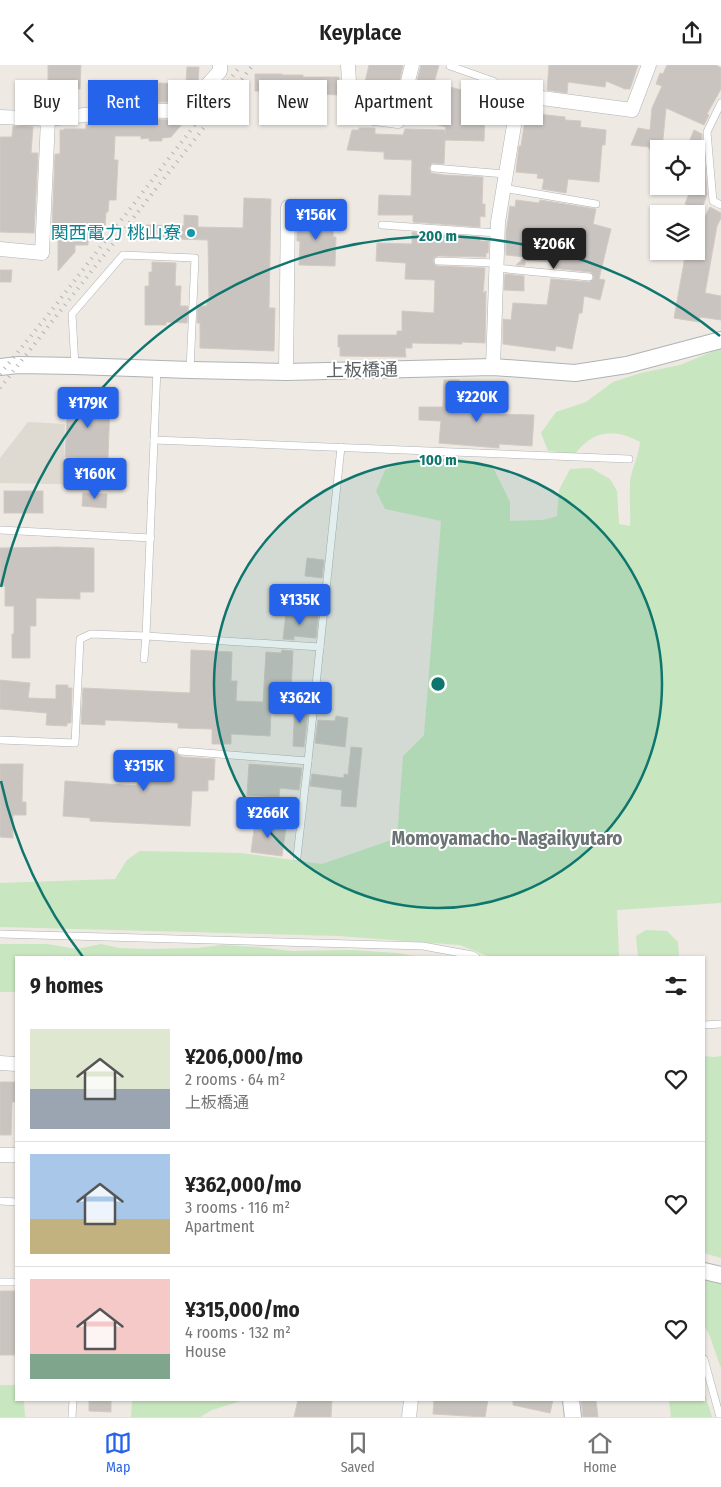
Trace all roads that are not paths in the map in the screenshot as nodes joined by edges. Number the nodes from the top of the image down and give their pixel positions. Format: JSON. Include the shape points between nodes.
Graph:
{"nodes":[{"id":1,"x":220,"y":65,"type":"edge"},
{"id":2,"x":348,"y":65,"type":"edge"},
{"id":3,"x":412,"y":65,"type":"edge"},
{"id":4,"x":649,"y":65,"type":"edge"},
{"id":5,"x":450,"y":66,"type":"dead end"},
{"id":6,"x":490,"y":80,"type":"edge"},
{"id":7,"x":543,"y":98,"type":"edge"},
{"id":8,"x":721,"y":103,"type":"edge"},
{"id":9,"x":78,"y":116,"type":"edge"},
{"id":10,"x":0,"y":117,"type":"edge"},
{"id":11,"x":15,"y":118,"type":"edge"},
{"id":12,"x":48,"y":125,"type":"edge"},
{"id":13,"x":514,"y":125,"type":"edge"},
{"id":14,"x":434,"y":168,"type":"dead end"},
{"id":15,"x":504,"y":181,"type":"junction"},
{"id":16,"x":596,"y":204,"type":"dead end"},
{"id":17,"x":721,"y":205,"type":"edge"},
{"id":18,"x":288,"y":207,"type":"dead end"},
{"id":19,"x":382,"y":225,"type":"dead end"},
{"id":20,"x":498,"y":233,"type":"junction"},
{"id":21,"x":0,"y":249,"type":"edge"},
{"id":22,"x":438,"y":261,"type":"dead end"},
{"id":23,"x":497,"y":266,"type":"junction"},
{"id":24,"x":590,"y":277,"type":"dead end"},
{"id":25,"x":721,"y":340,"type":"edge"},
{"id":26,"x":75,"y":366,"type":"junction"},
{"id":27,"x":0,"y":367,"type":"edge"},
{"id":28,"x":493,"y":367,"type":"junction"},
{"id":29,"x":157,"y":369,"type":"junction"},
{"id":30,"x":190,"y":371,"type":"junction"},
{"id":31,"x":286,"y":372,"type":"junction"},
{"id":32,"x":154,"y":440,"type":"junction"},
{"id":33,"x":341,"y":447,"type":"junction"},
{"id":34,"x":629,"y":459,"type":"dead end"},
{"id":35,"x":0,"y":530,"type":"edge"},
{"id":36,"x":151,"y":538,"type":"junction"},
{"id":37,"x":146,"y":636,"type":"junction"},
{"id":38,"x":320,"y":647,"type":"junction"},
{"id":39,"x":144,"y":659,"type":"dead end"},
{"id":40,"x":0,"y":740,"type":"edge"},
{"id":41,"x":181,"y":751,"type":"dead end"},
{"id":42,"x":308,"y":761,"type":"junction"},
{"id":43,"x":297,"y":857,"type":"dead end"},
{"id":44,"x":0,"y":934,"type":"edge"},
{"id":45,"x":474,"y":956,"type":"edge"},
{"id":46,"x":721,"y":1024,"type":"edge"},
{"id":47,"x":705,"y":1025,"type":"edge"},
{"id":48,"x":0,"y":1063,"type":"edge"},
{"id":49,"x":15,"y":1064,"type":"edge"},
{"id":50,"x":0,"y":1155,"type":"edge"},
{"id":51,"x":15,"y":1155,"type":"edge"},
{"id":52,"x":0,"y":1201,"type":"edge"},
{"id":53,"x":15,"y":1202,"type":"edge"},
{"id":54,"x":705,"y":1271,"type":"edge"},
{"id":55,"x":721,"y":1275,"type":"edge"},
{"id":56,"x":0,"y":1282,"type":"edge"},
{"id":57,"x":15,"y":1282,"type":"edge"},
{"id":58,"x":705,"y":1363,"type":"edge"},
{"id":59,"x":72,"y":1401,"type":"edge"},
{"id":60,"x":411,"y":1401,"type":"edge"},
{"id":61,"x":571,"y":1401,"type":"edge"},
{"id":62,"x":72,"y":1417,"type":"edge"},
{"id":63,"x":409,"y":1417,"type":"edge"},
{"id":64,"x":574,"y":1417,"type":"edge"},
{"id":65,"x":720,"y":1417,"type":"edge"}],
"edges":[{"from":1,"to":9,"type":"street","via":[[220,71],[188,107]]},
{"from":2,"to":3,"type":"street","via":[[351,115],[398,121]]},
{"from":4,"to":7,"type":"street","via":[[632,110]]},
{"from":5,"to":6,"type":"lane"},
{"from":8,"to":17,"type":"lane","via":[[707,133],[712,201]]},
{"from":10,"to":11,"type":"street"},
{"from":12,"to":21,"type":"street","via":[[42,253]]},
{"from":13,"to":15,"type":"street"},
{"from":14,"to":15,"type":"lane"},
{"from":15,"to":16,"type":"lane"},
{"from":15,"to":20,"type":"street"},
{"from":18,"to":31,"type":"street"},
{"from":19,"to":20,"type":"lane"},
{"from":20,"to":23,"type":"street"},
{"from":22,"to":23,"type":"lane"},
{"from":23,"to":24,"type":"lane"},
{"from":23,"to":28,"type":"street"},
{"from":25,"to":28,"type":"street","name":"上板橋通","via":[[627,365],[575,373]]},
{"from":26,"to":27,"type":"street","name":"上板橋通"},
{"from":26,"to":29,"type":"street","name":"上板橋通"},
{"from":26,"to":30,"type":"lane","via":[[72,314],[123,255],[195,258]]},
{"from":28,"to":31,"type":"street","name":"上板橋通"},
{"from":29,"to":30,"type":"street","name":"上板橋通"},
{"from":29,"to":32,"type":"lane"},
{"from":30,"to":31,"type":"street","name":"上板橋通"},
{"from":32,"to":33,"type":"lane"},
{"from":32,"to":36,"type":"lane"},
{"from":33,"to":34,"type":"lane"},
{"from":33,"to":38,"type":"lane"},
{"from":35,"to":36,"type":"lane"},
{"from":36,"to":37,"type":"lane"},
{"from":37,"to":38,"type":"lane"},
{"from":37,"to":39,"type":"lane"},
{"from":37,"to":40,"type":"lane","via":[[91,634],[80,639],[75,743]]},
{"from":38,"to":42,"type":"lane"},
{"from":41,"to":42,"type":"lane"},
{"from":42,"to":43,"type":"lane"},
{"from":44,"to":45,"type":"lane","via":[[422,946]]},
{"from":46,"to":47,"type":"lane"},
{"from":48,"to":49,"type":"street"},
{"from":50,"to":51,"type":"street"},
{"from":52,"to":53,"type":"lane"},
{"from":54,"to":55,"type":"street"},
{"from":56,"to":57,"type":"lane"},
{"from":58,"to":65,"type":"lane"},
{"from":59,"to":62,"type":"lane"},
{"from":60,"to":63,"type":"street"},
{"from":61,"to":64,"type":"street"}]}
